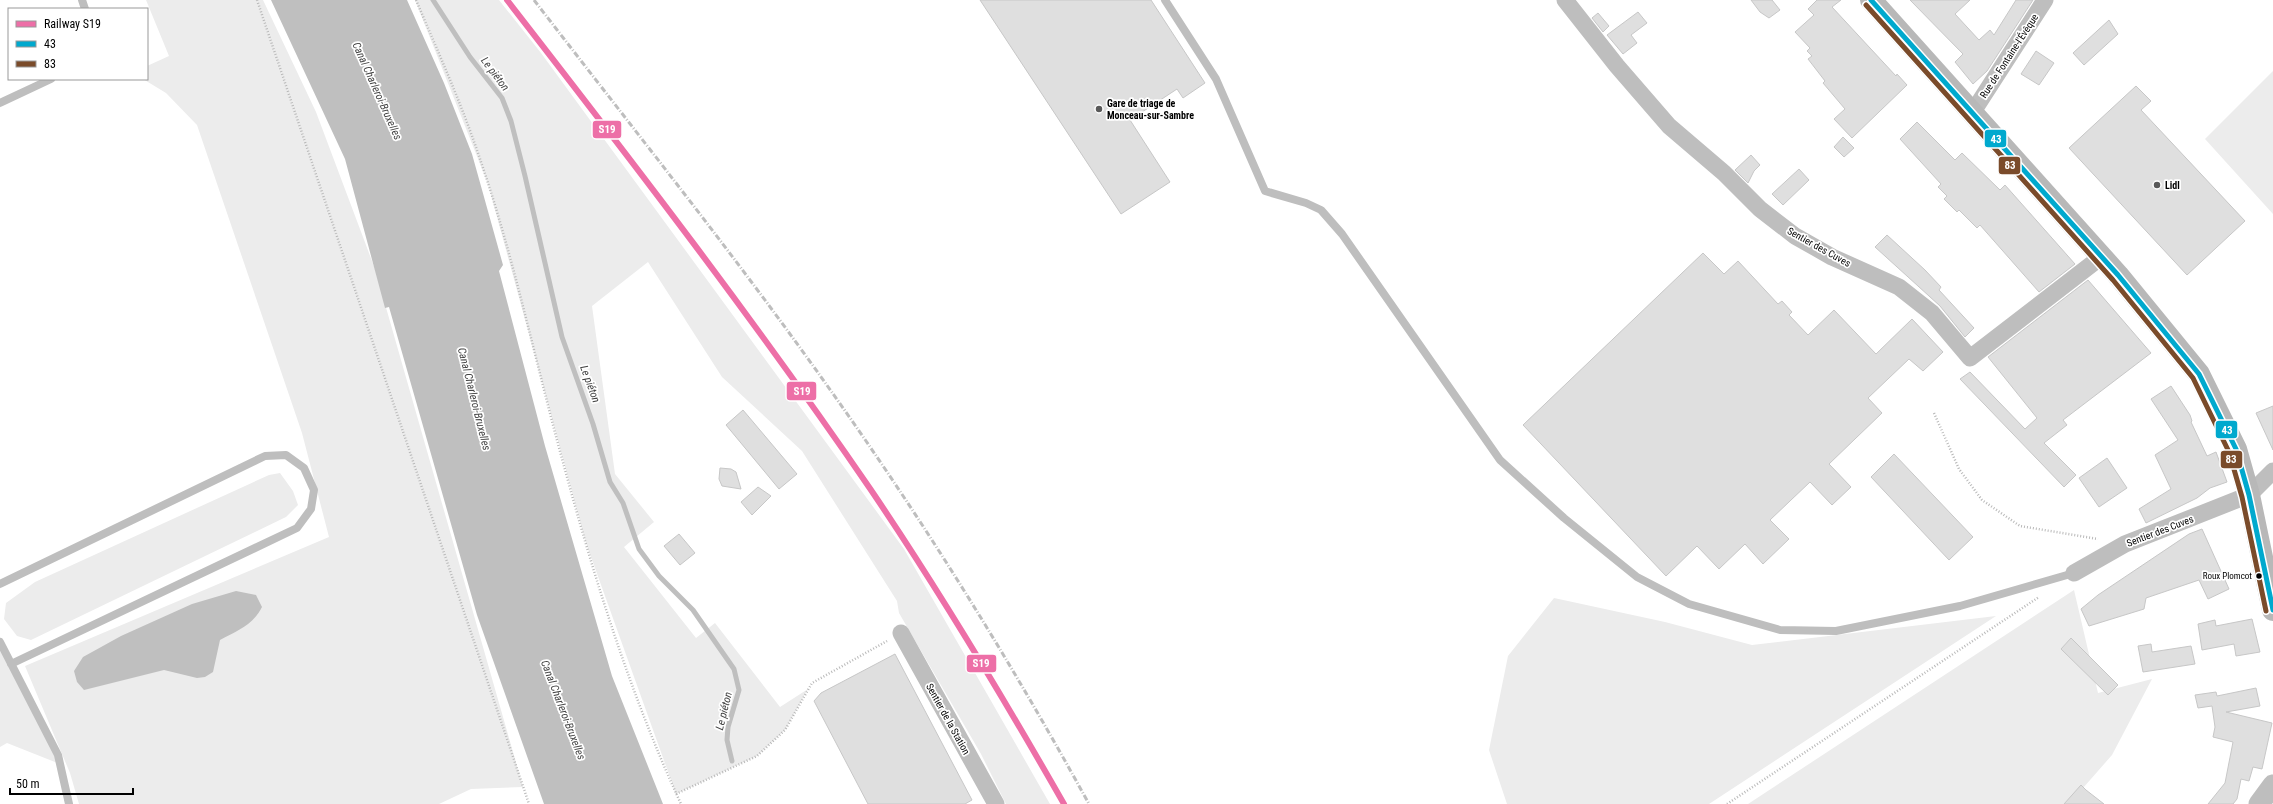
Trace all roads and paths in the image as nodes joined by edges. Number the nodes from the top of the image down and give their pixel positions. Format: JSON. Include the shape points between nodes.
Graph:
{"nodes":[{"id":1,"x":257,"y":0,"type":"edge"},
{"id":2,"x":416,"y":0,"type":"edge"},
{"id":3,"x":1164,"y":0,"type":"edge"},
{"id":4,"x":1565,"y":0,"type":"edge"},
{"id":5,"x":1871,"y":0,"type":"edge"},
{"id":6,"x":2046,"y":0,"type":"edge"},
{"id":7,"x":49,"y":80,"type":"edge"},
{"id":8,"x":0,"y":103,"type":"edge"},
{"id":9,"x":1971,"y":111,"type":"junction"},
{"id":10,"x":2101,"y":257,"type":"junction"},
{"id":11,"x":1934,"y":413,"type":"dead end"},
{"id":12,"x":2273,"y":471,"type":"edge"},
{"id":13,"x":2249,"y":495,"type":"junction"},
{"id":14,"x":2125,"y":544,"type":"junction"},
{"id":15,"x":2074,"y":573,"type":"joint"},
{"id":16,"x":0,"y":584,"type":"edge"},
{"id":17,"x":2042,"y":595,"type":"dead end"},
{"id":18,"x":2272,"y":601,"type":"edge"},
{"id":19,"x":901,"y":633,"type":"joint"},
{"id":20,"x":0,"y":642,"type":"edge"},
{"id":21,"x":11,"y":664,"type":"junction"},
{"id":22,"x":2273,"y":785,"type":"edge"},
{"id":23,"x":676,"y":794,"type":"junction"},
{"id":24,"x":69,"y":804,"type":"edge"},
{"id":25,"x":529,"y":804,"type":"edge"},
{"id":26,"x":681,"y":804,"type":"edge"},
{"id":27,"x":996,"y":804,"type":"edge"},
{"id":28,"x":1728,"y":804,"type":"edge"},
{"id":29,"x":2259,"y":804,"type":"edge"}],
"edges":[{"from":1,"to":25,"type":"path"},
{"from":2,"to":23,"type":"path","via":[[482,163],[606,610],[655,748]]},
{"from":3,"to":15,"type":"lane","via":[[1216,79],[1265,191],[1306,203],[1320,210],[1342,234],[1500,460],[1564,518],[1636,577],[1689,604],[1780,630],[1836,631],[1960,606]]},
{"from":4,"to":10,"type":"street","name":"Sentier des Cuves","via":[[1669,126],[1724,173],[1760,209],[1795,236],[1832,257],[1899,287],[1932,312],[1970,358]]},
{"from":5,"to":9,"type":"main road"},
{"from":6,"to":9,"type":"street","name":"Rue de Fontaine-l'Évêque"},
{"from":7,"to":8,"type":"lane"},
{"from":9,"to":10,"type":"main road"},
{"from":10,"to":13,"type":"main road","via":[[2199,374],[2236,449]]},
{"from":11,"to":14,"type":"path","via":[[1959,469],[1982,500],[2020,526]]},
{"from":12,"to":13,"type":"street"},
{"from":13,"to":14,"type":"street","name":"Sentier des Cuves"},
{"from":13,"to":18,"type":"main road"},
{"from":14,"to":15,"type":"street","name":"Sentier des Cuves"},
{"from":16,"to":21,"type":"lane","via":[[265,456],[286,455],[304,468],[314,490],[311,509],[297,528]]},
{"from":17,"to":28,"type":"path"},
{"from":19,"to":23,"type":"path","via":[[812,683],[785,730],[757,756]]},
{"from":19,"to":27,"type":"street","name":"Sentier de la Station"},
{"from":20,"to":21,"type":"lane"},
{"from":21,"to":24,"type":"lane","via":[[58,755]]},
{"from":22,"to":29,"type":"street"},
{"from":23,"to":26,"type":"path"}]}
